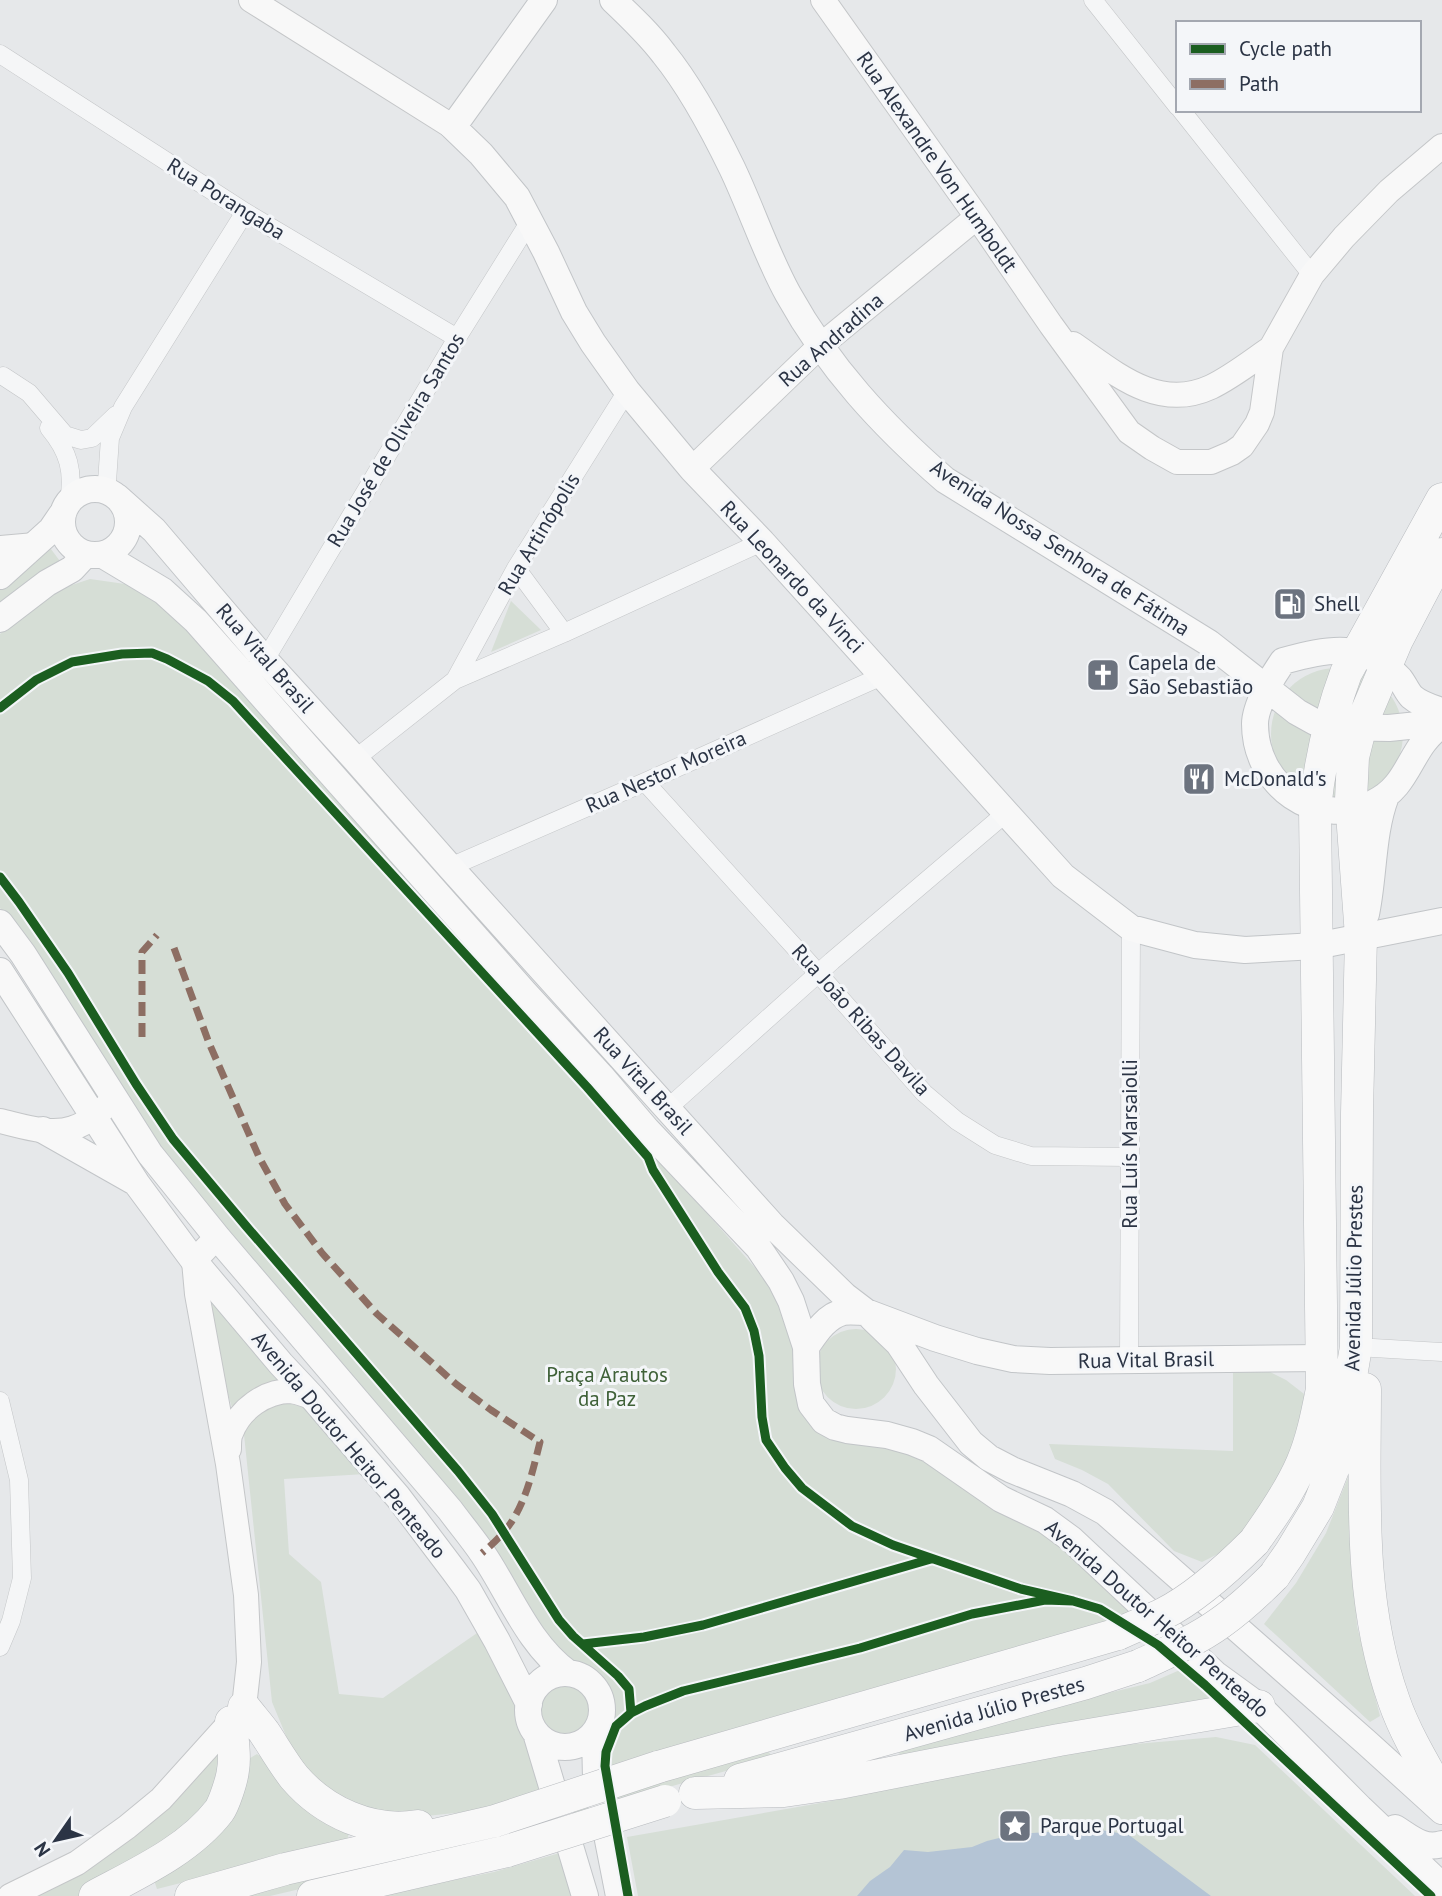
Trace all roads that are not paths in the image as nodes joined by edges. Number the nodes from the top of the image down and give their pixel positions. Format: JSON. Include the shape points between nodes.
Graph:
{"nodes":[{"id":1,"x":251,"y":0,"type":"edge"},
{"id":2,"x":544,"y":0,"type":"edge"},
{"id":3,"x":613,"y":0,"type":"edge"},
{"id":4,"x":823,"y":0,"type":"edge"},
{"id":5,"x":1093,"y":0,"type":"edge"},
{"id":6,"x":0,"y":54,"type":"edge"},
{"id":7,"x":1176,"y":104,"type":"edge"},
{"id":8,"x":1182,"y":112,"type":"edge"},
{"id":9,"x":453,"y":127,"type":"junction"},
{"id":10,"x":1442,"y":146,"type":"edge"},
{"id":11,"x":245,"y":212,"type":"junction"},
{"id":12,"x":976,"y":217,"type":"junction"},
{"id":13,"x":530,"y":221,"type":"junction"},
{"id":14,"x":1312,"y":275,"type":"junction"},
{"id":15,"x":1051,"y":326,"type":"junction"},
{"id":16,"x":457,"y":338,"type":"junction"},
{"id":17,"x":820,"y":346,"type":"junction"},
{"id":18,"x":1271,"y":348,"type":"junction"},
{"id":19,"x":2,"y":374,"type":"edge"},
{"id":20,"x":627,"y":391,"type":"junction"},
{"id":21,"x":123,"y":407,"type":"junction"},
{"id":22,"x":692,"y":469,"type":"junction"},
{"id":23,"x":110,"y":494,"type":"junction"},
{"id":24,"x":1442,"y":499,"type":"edge"},
{"id":25,"x":66,"y":507,"type":"junction"},
{"id":26,"x":762,"y":542,"type":"junction"},
{"id":27,"x":35,"y":545,"type":"junction"},
{"id":28,"x":0,"y":548,"type":"edge"},
{"id":29,"x":1442,"y":554,"type":"edge"},
{"id":30,"x":94,"y":555,"type":"junction"},
{"id":31,"x":516,"y":568,"type":"junction"},
{"id":32,"x":0,"y":576,"type":"edge"},
{"id":33,"x":0,"y":619,"type":"edge"},
{"id":34,"x":564,"y":633,"type":"junction"},
{"id":35,"x":1209,"y":643,"type":"junction"},
{"id":36,"x":1358,"y":652,"type":"junction"},
{"id":37,"x":265,"y":660,"type":"junction"},
{"id":38,"x":1283,"y":661,"type":"junction"},
{"id":39,"x":1386,"y":666,"type":"junction"},
{"id":40,"x":882,"y":676,"type":"junction"},
{"id":41,"x":455,"y":680,"type":"junction"},
{"id":42,"x":1268,"y":688,"type":"junction"},
{"id":43,"x":1442,"y":711,"type":"edge"},
{"id":44,"x":1442,"y":719,"type":"edge"},
{"id":45,"x":1255,"y":721,"type":"junction"},
{"id":46,"x":1442,"y":725,"type":"edge"},
{"id":47,"x":1345,"y":728,"type":"junction"},
{"id":48,"x":355,"y":759,"type":"junction"},
{"id":49,"x":645,"y":782,"type":"junction"},
{"id":50,"x":1386,"y":796,"type":"junction"},
{"id":51,"x":1315,"y":808,"type":"junction"},
{"id":52,"x":1352,"y":810,"type":"junction"},
{"id":53,"x":1006,"y":814,"type":"junction"},
{"id":54,"x":450,"y":867,"type":"junction"},
{"id":55,"x":1442,"y":921,"type":"edge"},
{"id":56,"x":0,"y":923,"type":"edge"},
{"id":57,"x":1131,"y":928,"type":"junction"},
{"id":58,"x":1361,"y":936,"type":"junction"},
{"id":59,"x":1316,"y":946,"type":"junction"},
{"id":60,"x":0,"y":971,"type":"edge"},
{"id":61,"x":819,"y":974,"type":"junction"},
{"id":62,"x":114,"y":1099,"type":"junction"},
{"id":63,"x":667,"y":1108,"type":"junction"},
{"id":64,"x":93,"y":1117,"type":"junction"},
{"id":65,"x":0,"y":1121,"type":"edge"},
{"id":66,"x":43,"y":1130,"type":"junction"},
{"id":67,"x":1130,"y":1157,"type":"junction"},
{"id":68,"x":137,"y":1184,"type":"junction"},
{"id":69,"x":217,"y":1237,"type":"junction"},
{"id":70,"x":194,"y":1261,"type":"junction"},
{"id":71,"x":866,"y":1312,"type":"junction"},
{"id":72,"x":806,"y":1347,"type":"junction"},
{"id":73,"x":1356,"y":1347,"type":"junction"},
{"id":74,"x":1442,"y":1352,"type":"edge"},
{"id":75,"x":1129,"y":1359,"type":"junction"},
{"id":76,"x":1322,"y":1359,"type":"junction"},
{"id":77,"x":312,"y":1396,"type":"junction"},
{"id":78,"x":0,"y":1401,"type":"edge"},
{"id":79,"x":228,"y":1464,"type":"junction"},
{"id":80,"x":0,"y":1647,"type":"edge"},
{"id":81,"x":568,"y":1673,"type":"junction"},
{"id":82,"x":529,"y":1704,"type":"junction"},
{"id":83,"x":1259,"y":1706,"type":"junction"},
{"id":84,"x":237,"y":1715,"type":"junction"},
{"id":85,"x":536,"y":1732,"type":"junction"},
{"id":86,"x":595,"y":1733,"type":"junction"},
{"id":87,"x":1367,"y":1742,"type":"junction"},
{"id":88,"x":1431,"y":1760,"type":"edge"},
{"id":89,"x":695,"y":1793,"type":"junction"},
{"id":90,"x":1442,"y":1796,"type":"edge"},
{"id":91,"x":1360,"y":1808,"type":"junction"},
{"id":92,"x":1442,"y":1811,"type":"edge"},
{"id":93,"x":491,"y":1822,"type":"junction"},
{"id":94,"x":1442,"y":1844,"type":"edge"},
{"id":95,"x":1442,"y":1886,"type":"edge"},
{"id":96,"x":10,"y":1896,"type":"edge"},
{"id":97,"x":95,"y":1896,"type":"edge"},
{"id":98,"x":191,"y":1896,"type":"edge"},
{"id":99,"x":313,"y":1896,"type":"edge"},
{"id":100,"x":585,"y":1896,"type":"edge"},
{"id":101,"x":619,"y":1896,"type":"edge"}],
"edges":[{"from":1,"to":9,"type":"street","name":"Rua Leonardo da Vinci"},
{"from":2,"to":9,"type":"main road"},
{"from":3,"to":17,"type":"main road","name":"Avenida Nossa Senhora de Fátima","via":[[666,55],[691,95],[732,169],[788,294]]},
{"from":4,"to":12,"type":"street","name":"Rua Alexandre Von Humboldt"},
{"from":5,"to":7,"type":"street"},
{"from":6,"to":11,"type":"street","name":"Rua Porangaba"},
{"from":8,"to":14,"type":"street"},
{"from":9,"to":13,"type":"main road","name":"Rua Leonardo da Vinci","via":[[517,197]]},
{"from":10,"to":14,"type":"street","name":"Rua Alexandre Von Humboldt","via":[[1388,191]]},
{"from":11,"to":16,"type":"street","name":"Rua Porangaba"},
{"from":11,"to":21,"type":"street"},
{"from":12,"to":15,"type":"street","name":"Rua Alexandre Von Humboldt"},
{"from":12,"to":17,"type":"street","name":"Rua Andradina"},
{"from":13,"to":16,"type":"street","name":"Rua José de Oliveira Santos"},
{"from":13,"to":20,"type":"main road","name":"Rua Leonardo da Vinci","via":[[574,312]]},
{"from":14,"to":18,"type":"street","name":"Rua Alexandre Von Humboldt"},
{"from":15,"to":18,"type":"street","name":"Rua Alexandre Von Humboldt","via":[[1106,368],[1158,394],[1211,387]]},
{"from":15,"to":18,"type":"street","name":"Rua Alexandre Von Humboldt","via":[[1129,432],[1177,461],[1212,462],[1242,446],[1262,412]]},
{"from":16,"to":37,"type":"street","name":"Rua José de Oliveira Santos"},
{"from":17,"to":22,"type":"street","name":"Rua Andradina"},
{"from":17,"to":35,"type":"main road","name":"Avenida Nossa Senhora de Fátima","via":[[891,432],[945,480]]},
{"from":19,"to":21,"type":"street","via":[[29,393],[65,435],[80,440],[92,438]]},
{"from":19,"to":25,"type":"street","via":[[63,446],[70,465]]},
{"from":20,"to":22,"type":"main road","name":"Rua Leonardo da Vinci"},
{"from":20,"to":31,"type":"street","name":"Rua Artinópolis"},
{"from":21,"to":23,"type":"street","via":[[110,438]]},
{"from":22,"to":26,"type":"main road","name":"Rua Leonardo da Vinci"},
{"from":23,"to":25,"type":"main road","via":[[84,491]]},
{"from":23,"to":30,"type":"main road","via":[[124,505],[129,526],[113,551]]},
{"from":23,"to":37,"type":"main road","name":"Rua Vital Brasil","via":[[153,530]]},
{"from":24,"to":36,"type":"highway"},
{"from":25,"to":27,"type":"main road"},
{"from":25,"to":30,"type":"main road","name":"Rua Vital Brasil","via":[[62,520],[65,537],[71,545]]},
{"from":26,"to":34,"type":"street"},
{"from":26,"to":40,"type":"main road","name":"Rua Leonardo da Vinci"},
{"from":27,"to":28,"type":"street"},
{"from":27,"to":32,"type":"main road"},
{"from":29,"to":39,"type":"highway"},
{"from":30,"to":33,"type":"main road"},
{"from":30,"to":72,"type":"main road","name":"Rua Vital Brasil","via":[[163,591],[196,621],[647,1130],[758,1247],[791,1301]]},
{"from":31,"to":34,"type":"street"},
{"from":31,"to":41,"type":"street","name":"Rua Artinópolis"},
{"from":34,"to":41,"type":"street"},
{"from":35,"to":38,"type":"main road","via":[[1255,658]]},
{"from":35,"to":42,"type":"main road","name":"Avenida Nossa Senhora de Fátima"},
{"from":35,"to":45,"type":"main road","name":"Avenida Nossa Senhora de Fátima","via":[[1247,690]]},
{"from":36,"to":38,"type":"main road","via":[[1336,649]]},
{"from":36,"to":39,"type":"main road"},
{"from":36,"to":47,"type":"highway","via":[[1337,696]]},
{"from":37,"to":48,"type":"main road","name":"Rua Vital Brasil"},
{"from":38,"to":42,"type":"main road"},
{"from":39,"to":43,"type":"main road","via":[[1412,697]]},
{"from":39,"to":47,"type":"highway"},
{"from":40,"to":49,"type":"street","name":"Rua Nestor Moreira"},
{"from":40,"to":53,"type":"main road","name":"Rua Leonardo da Vinci"},
{"from":41,"to":48,"type":"street"},
{"from":42,"to":45,"type":"main road"},
{"from":42,"to":47,"type":"main road","name":"Avenida Nossa Senhora de Fátima","via":[[1297,712]]},
{"from":44,"to":47,"type":"main road","name":"Avenida Nossa Senhora de Fátima","via":[[1389,728]]},
{"from":45,"to":51,"type":"main road","name":"Avenida Nossa Senhora de Fátima","via":[[1257,743],[1271,776],[1294,799]]},
{"from":46,"to":50,"type":"main road","via":[[1419,746],[1409,768]]},
{"from":47,"to":51,"type":"highway","name":"Avenida Júlio Prestes","via":[[1322,758]]},
{"from":47,"to":52,"type":"highway","name":"Avenida Júlio Prestes","via":[[1353,757]]},
{"from":48,"to":54,"type":"main road","name":"Rua Vital Brasil"},
{"from":49,"to":54,"type":"street","name":"Rua Nestor Moreira"},
{"from":49,"to":61,"type":"street","name":"Rua João Ribas Davila"},
{"from":50,"to":52,"type":"main road"},
{"from":50,"to":58,"type":"main road","via":[[1379,814]]},
{"from":51,"to":52,"type":"main road"},
{"from":51,"to":59,"type":"highway","name":"Avenida Júlio Prestes"},
{"from":52,"to":58,"type":"highway","name":"Avenida Júlio Prestes"},
{"from":53,"to":57,"type":"main road","name":"Rua Leonardo da Vinci","via":[[1063,876]]},
{"from":53,"to":61,"type":"street"},
{"from":54,"to":63,"type":"main road","name":"Rua Vital Brasil"},
{"from":55,"to":58,"type":"main road","name":"Rua Leonardo da Vinci"},
{"from":56,"to":62,"type":"main road","name":"Avenida Doutor Heitor Penteado"},
{"from":57,"to":59,"type":"main road","name":"Rua Leonardo da Vinci","via":[[1195,945],[1245,950]]},
{"from":57,"to":67,"type":"street","name":"Rua Luís Marsaiolli"},
{"from":58,"to":59,"type":"main road","name":"Rua Leonardo da Vinci"},
{"from":58,"to":73,"type":"highway","name":"Avenida Júlio Prestes"},
{"from":59,"to":76,"type":"highway","name":"Avenida Júlio Prestes"},
{"from":60,"to":64,"type":"main road","name":"Avenida Doutor Heitor Penteado"},
{"from":61,"to":63,"type":"street"},
{"from":61,"to":67,"type":"street","name":"Rua João Ribas Davila","via":[[924,1093],[995,1145],[1031,1156]]},
{"from":62,"to":64,"type":"street"},
{"from":62,"to":69,"type":"main road","name":"Avenida Doutor Heitor Penteado"},
{"from":63,"to":71,"type":"main road","name":"Rua Vital Brasil","via":[[772,1225]]},
{"from":64,"to":66,"type":"street","via":[[72,1128]]},
{"from":64,"to":68,"type":"main road","name":"Avenida Doutor Heitor Penteado"},
{"from":65,"to":66,"type":"street"},
{"from":66,"to":68,"type":"main road"},
{"from":67,"to":75,"type":"street","name":"Rua Luís Marsaiolli"},
{"from":68,"to":70,"type":"main road","name":"Avenida Doutor Heitor Penteado"},
{"from":69,"to":70,"type":"street"},
{"from":69,"to":81,"type":"main road","name":"Avenida Doutor Heitor Penteado","via":[[450,1510],[533,1637],[552,1662]]},
{"from":70,"to":77,"type":"main road","name":"Avenida Doutor Heitor Penteado"},
{"from":70,"to":79,"type":"street"},
{"from":71,"to":72,"type":"main road","via":[[841,1312],[818,1329]]},
{"from":71,"to":75,"type":"main road","name":"Rua Vital Brasil","via":[[935,1338],[1013,1359]]},
{"from":71,"to":87,"type":"main road","name":"Avenida Doutor Heitor Penteado","via":[[899,1344],[980,1451],[1105,1512]]},
{"from":72,"to":83,"type":"main road","name":"Avenida Doutor Heitor Penteado","via":[[811,1404],[824,1421],[929,1449],[1001,1499],[1045,1520],[1215,1674]]},
{"from":73,"to":74,"type":"street"},
{"from":73,"to":88,"type":"highway","via":[[1364,1376],[1371,1607],[1394,1703]]},
{"from":73,"to":89,"type":"highway","name":"Avenida Júlio Prestes","bridge":true,"via":[[1337,1459],[1318,1507],[1274,1576],[1219,1624],[1138,1666],[1086,1683]]},
{"from":75,"to":76,"type":"main road","name":"Rua Vital Brasil"},
{"from":76,"to":93,"type":"highway","name":"Avenida Júlio Prestes","bridge":true,"via":[[1315,1422],[1286,1494],[1254,1542],[1233,1563],[1166,1613],[1118,1634],[658,1767]]},
{"from":77,"to":79,"type":"street","via":[[293,1391],[260,1399],[243,1413],[230,1434]]},
{"from":77,"to":82,"type":"main road","name":"Avenida Doutor Heitor Penteado","via":[[398,1497],[468,1590]]},
{"from":78,"to":80,"type":"street","via":[[19,1480],[22,1578]]},
{"from":79,"to":84,"type":"street","via":[[246,1595],[249,1662]]},
{"from":81,"to":82,"type":"main road","via":[[538,1684]]},
{"from":81,"to":86,"type":"main road","via":[[589,1681],[597,1690],[603,1712]]},
{"from":82,"to":85,"type":"main road","via":[[528,1715]]},
{"from":83,"to":89,"type":"highway","via":[[839,1783],[784,1791]]},
{"from":83,"to":91,"type":"main road","name":"Avenida Doutor Heitor Penteado"},
{"from":84,"to":93,"type":"highway","via":[[264,1731],[295,1778],[317,1798],[366,1824],[407,1828]]},
{"from":84,"to":96,"type":"street","via":[[160,1799],[127,1827],[77,1863]]},
{"from":84,"to":97,"type":"highway","via":[[233,1771],[221,1808],[168,1855]]},
{"from":85,"to":86,"type":"main road","via":[[549,1744],[561,1747],[586,1742]]},
{"from":85,"to":100,"type":"main road"},
{"from":86,"to":101,"type":"main road","via":[[596,1779]]},
{"from":87,"to":88,"type":"main road","via":[[1402,1757]]},
{"from":87,"to":92,"type":"main road","name":"Avenida Doutor Heitor Penteado"},
{"from":88,"to":90,"type":"highway"},
{"from":89,"to":99,"type":"highway","name":"Avenida Júlio Prestes","bridge":true,"via":[[507,1851]]},
{"from":91,"to":94,"type":"main road","via":[[1418,1843]]},
{"from":91,"to":95,"type":"main road","name":"Avenida Doutor Heitor Penteado"},
{"from":93,"to":98,"type":"highway","via":[[285,1869]]}]}
